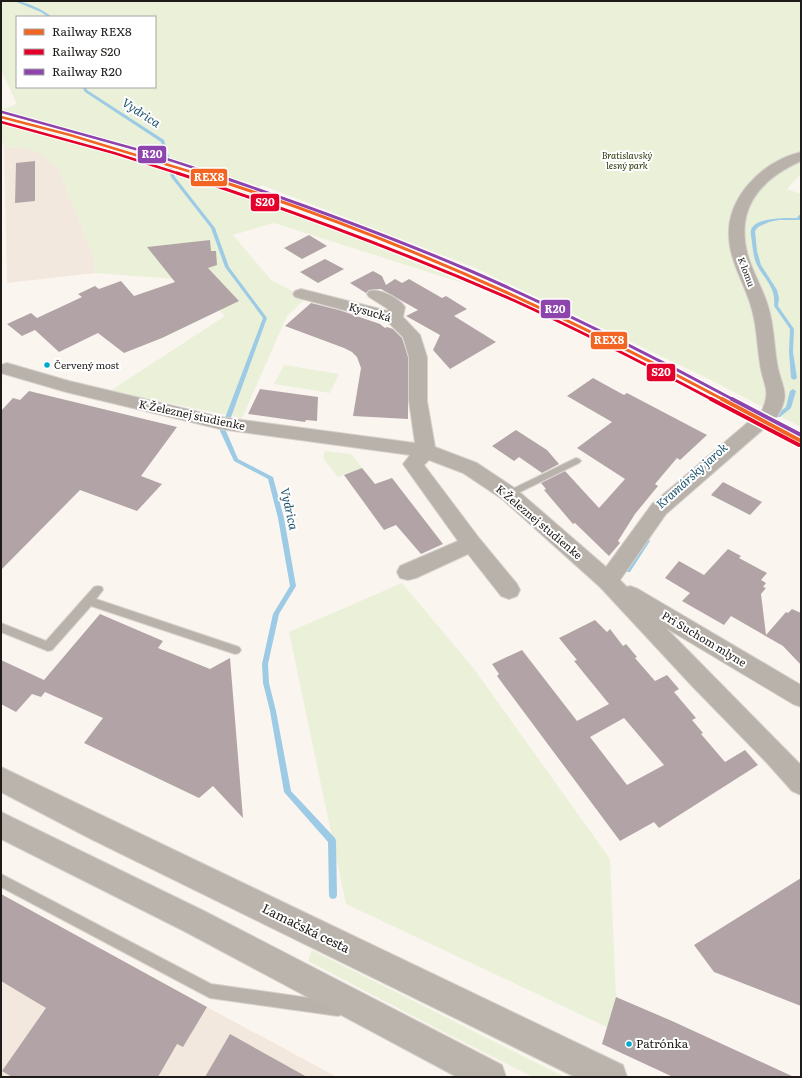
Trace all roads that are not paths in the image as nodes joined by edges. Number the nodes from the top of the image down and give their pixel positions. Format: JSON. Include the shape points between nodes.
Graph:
{"nodes":[{"id":1,"x":801,"y":156,"type":"edge"},
{"id":2,"x":301,"y":294,"type":"dead end"},
{"id":3,"x":375,"y":294,"type":"dead end"},
{"id":4,"x":394,"y":318,"type":"junction"},
{"id":5,"x":3,"y":366,"type":"edge"},
{"id":6,"x":426,"y":451,"type":"junction"},
{"id":7,"x":576,"y":461,"type":"dead end"},
{"id":8,"x":509,"y":494,"type":"junction"},
{"id":9,"x":472,"y":544,"type":"junction"},
{"id":10,"x":408,"y":572,"type":"dead end"},
{"id":11,"x":608,"y":581,"type":"junction"},
{"id":12,"x":98,"y":590,"type":"dead end"},
{"id":13,"x":509,"y":590,"type":"dead end"},
{"id":14,"x":89,"y":601,"type":"junction"},
{"id":15,"x":1,"y":627,"type":"edge"},
{"id":16,"x":235,"y":650,"type":"dead end"},
{"id":17,"x":801,"y":698,"type":"edge"},
{"id":18,"x":1,"y":779,"type":"edge"},
{"id":19,"x":801,"y":783,"type":"edge"},
{"id":20,"x":1,"y":825,"type":"edge"},
{"id":21,"x":1,"y":880,"type":"edge"},
{"id":22,"x":370,"y":1013,"type":"junction"},
{"id":23,"x":490,"y":1077,"type":"edge"},
{"id":24,"x":612,"y":1077,"type":"edge"}],
"edges":[{"from":1,"to":11,"type":"street","name":"K lomu","via":[[764,176],[748,195],[736,224],[735,236],[739,256],[760,305],[766,328],[769,367],[775,382],[777,398],[765,418],[659,509]]},
{"from":2,"to":4,"type":"street","name":"Kysucká"},
{"from":3,"to":4,"type":"street","via":[[397,307]]},
{"from":4,"to":6,"type":"street","name":"Kysucká","via":[[411,335],[418,356],[418,401]]},
{"from":5,"to":6,"type":"street","name":"K Železnej studienke","via":[[66,386],[220,423]]},
{"from":6,"to":8,"type":"street","name":"K Železnej studienke","via":[[470,468]]},
{"from":6,"to":9,"type":"street","via":[[413,464]]},
{"from":7,"to":8,"type":"lane"},
{"from":8,"to":11,"type":"street","name":"K Železnej studienke"},
{"from":9,"to":10,"type":"street"},
{"from":9,"to":13,"type":"street"},
{"from":11,"to":17,"type":"street","name":"Pri Suchom mlyne"},
{"from":11,"to":19,"type":"street","name":"K Železnej studienke"},
{"from":12,"to":14,"type":"lane"},
{"from":14,"to":15,"type":"lane","via":[[48,647]]},
{"from":14,"to":16,"type":"lane"},
{"from":18,"to":24,"type":"main road","name":"Lamačská cesta"},
{"from":20,"to":22,"type":"main road","via":[[194,921]]},
{"from":21,"to":22,"type":"lane","via":[[210,991]]},
{"from":22,"to":23,"type":"main road"}]}
